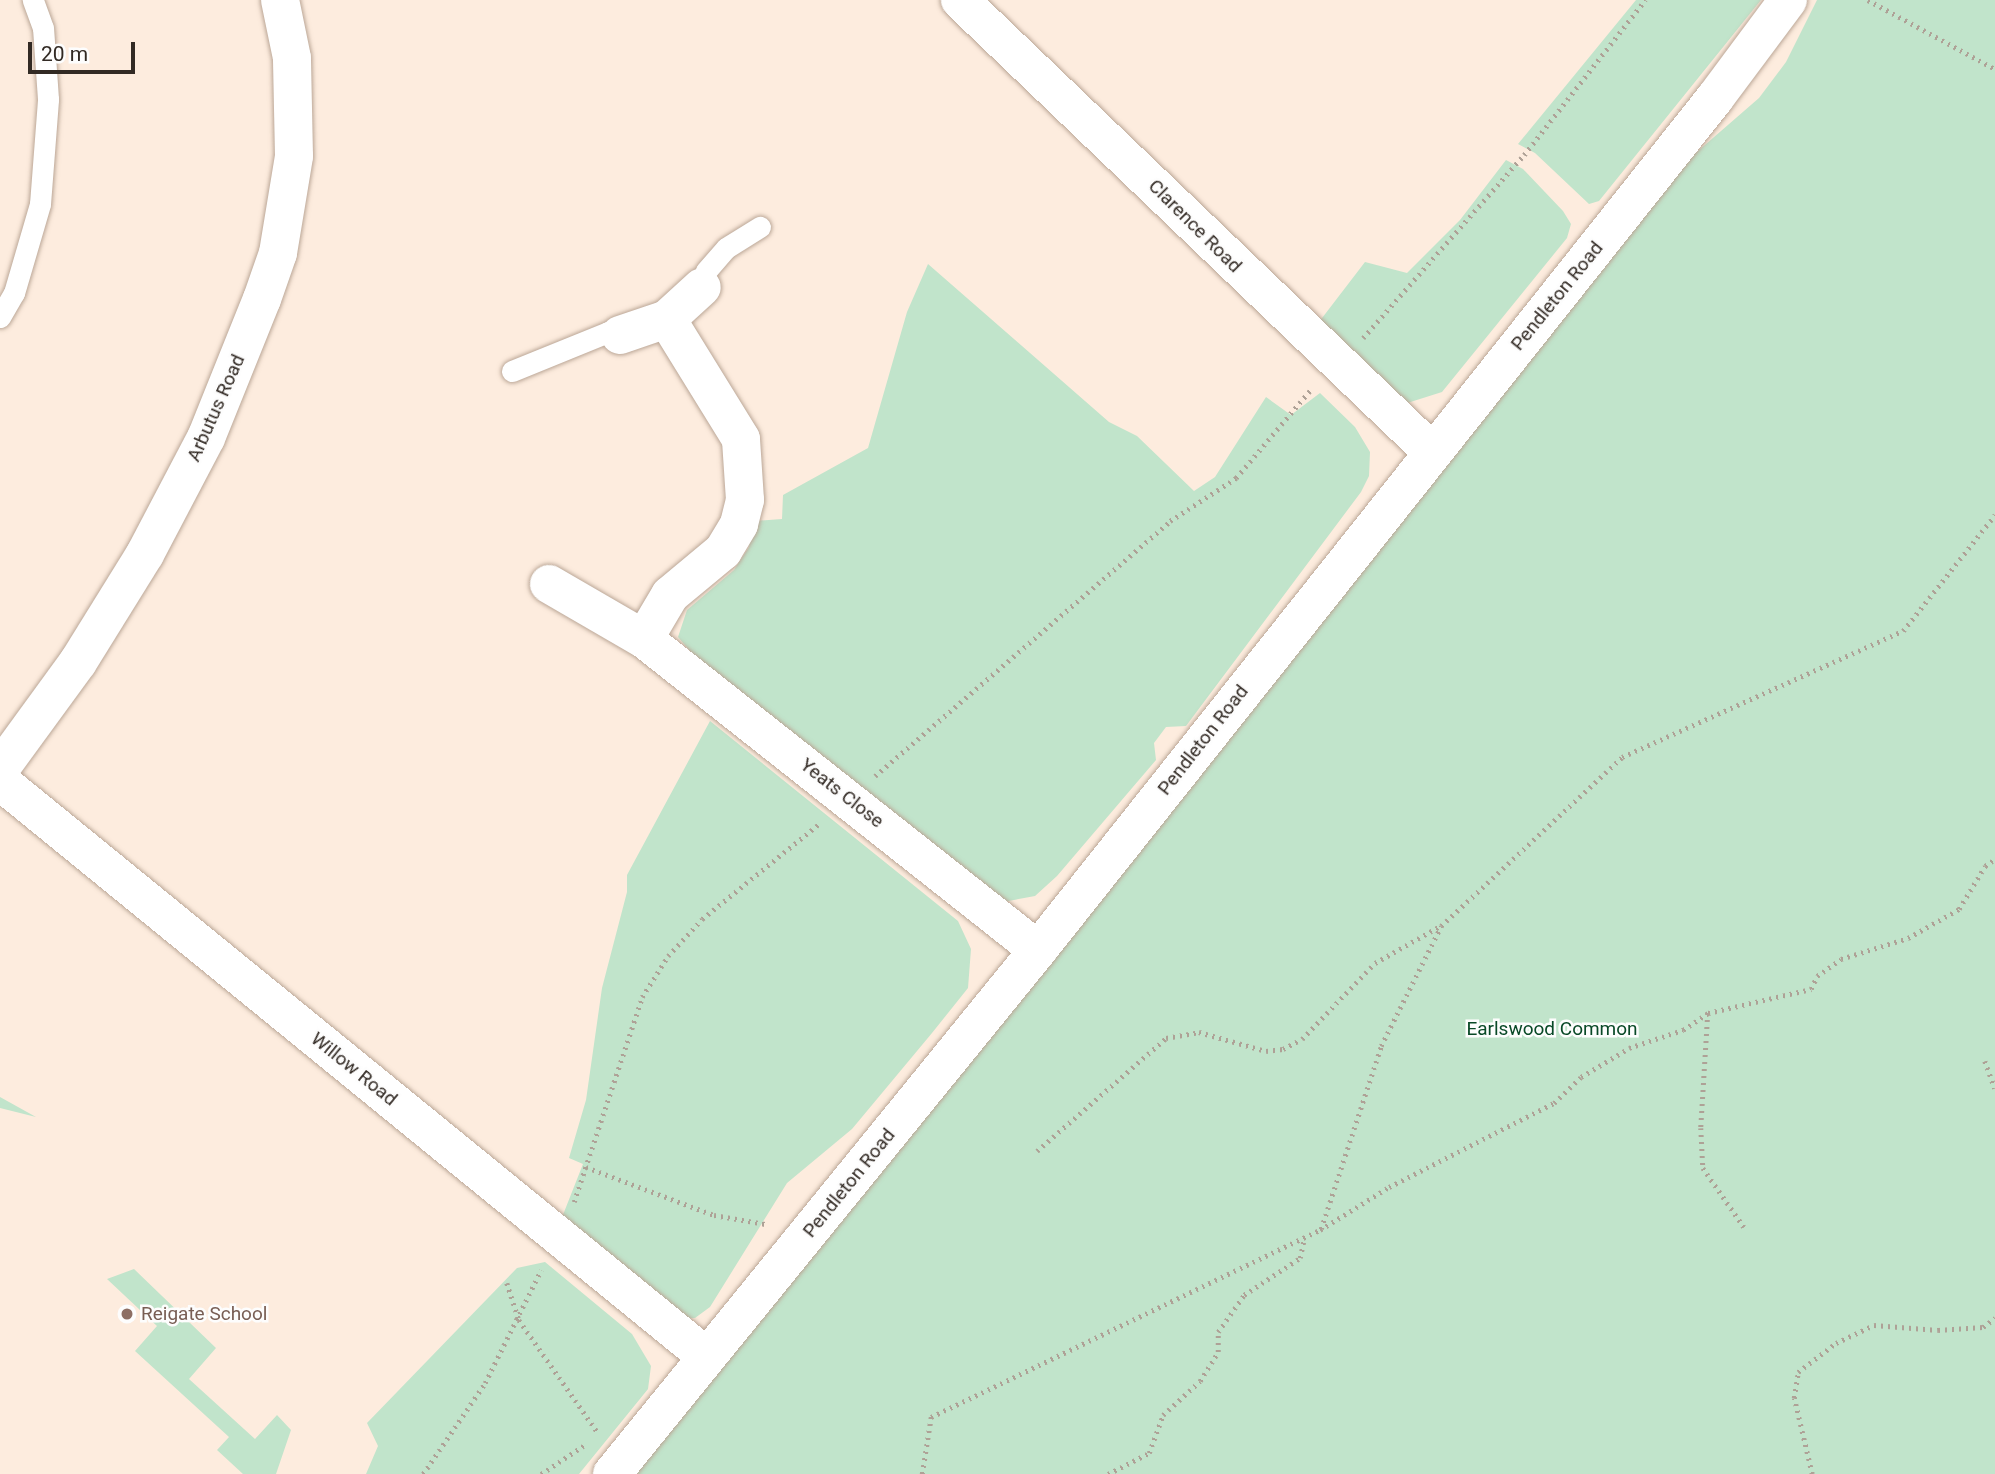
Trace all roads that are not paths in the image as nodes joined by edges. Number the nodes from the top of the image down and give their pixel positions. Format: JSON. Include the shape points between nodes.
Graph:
{"nodes":[{"id":1,"x":33,"y":0,"type":"edge"},
{"id":2,"x":280,"y":0,"type":"edge"},
{"id":3,"x":960,"y":0,"type":"edge"},
{"id":4,"x":1788,"y":0,"type":"edge"},
{"id":5,"x":760,"y":227,"type":"dead end"},
{"id":6,"x":702,"y":287,"type":"joint"},
{"id":7,"x":0,"y":317,"type":"edge"},
{"id":8,"x":667,"y":319,"type":"junction"},
{"id":9,"x":620,"y":335,"type":"joint"},
{"id":10,"x":512,"y":370,"type":"dead end"},
{"id":11,"x":1432,"y":452,"type":"junction"},
{"id":12,"x":549,"y":584,"type":"dead end"},
{"id":13,"x":644,"y":639,"type":"junction"},
{"id":14,"x":0,"y":769,"type":"edge"},
{"id":15,"x":0,"y":781,"type":"edge"},
{"id":16,"x":1038,"y":950,"type":"junction"},
{"id":17,"x":707,"y":1357,"type":"junction"},
{"id":18,"x":612,"y":1474,"type":"edge"}],
"edges":[{"from":1,"to":7,"type":"lane","via":[[43,28],[48,99],[40,204],[14,293]]},
{"from":2,"to":14,"type":"street","name":"Arbutus Road","via":[[292,58],[294,156],[278,253],[262,299],[206,438],[145,554],[78,662]]},
{"from":3,"to":11,"type":"street","name":"Clarence Road"},
{"from":4,"to":11,"type":"street","name":"Pendleton Road","via":[[1715,99]]},
{"from":5,"to":6,"type":"lane","via":[[726,248],[706,271]]},
{"from":6,"to":8,"type":"street"},
{"from":8,"to":9,"type":"street"},
{"from":8,"to":13,"type":"street","via":[[741,439],[745,500],[739,524],[723,551],[670,595]]},
{"from":9,"to":10,"type":"lane","via":[[608,332]]},
{"from":11,"to":16,"type":"street","name":"Pendleton Road"},
{"from":12,"to":13,"type":"street","name":"Yeats Close"},
{"from":13,"to":16,"type":"street","name":"Yeats Close"},
{"from":15,"to":17,"type":"street","name":"Willow Road"},
{"from":16,"to":17,"type":"street","name":"Pendleton Road"},
{"from":17,"to":18,"type":"street","name":"Pendleton Road"}]}
